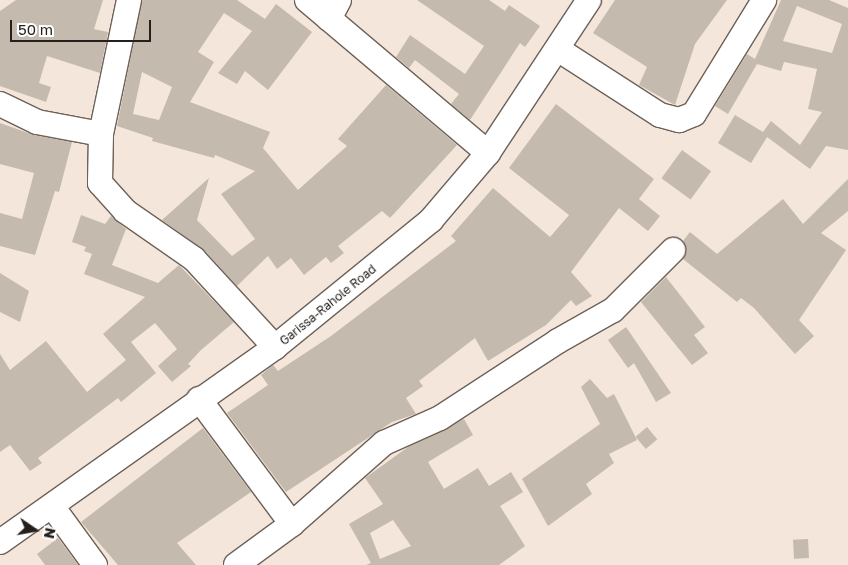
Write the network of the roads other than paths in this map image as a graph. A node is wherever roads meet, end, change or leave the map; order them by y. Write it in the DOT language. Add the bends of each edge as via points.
graph roads {
  1 [pos="129,0"];
  2 [pos="307,0"];
  3 [pos="589,0"];
  4 [pos="764,0"];
  5 [pos="334,9"];
  6 [pos="558,50"];
  7 [pos="0,104"];
  8 [pos="102,134"];
  9 [pos="488,153"];
  10 [pos="673,250"];
  11 [pos="275,348"];
  12 [pos="199,399"];
  13 [pos="52,506"];
  14 [pos="292,524"];
  15 [pos="0,542"];
  16 [pos="95,565"];
  17 [pos="236,565"];
  1 -- 8 [label="street"];
  2 -- 5 [label="street"];
  3 -- 6 [label="street, Garissa-Rahole Road"];
  4 -- 6 [label="street" via="694,114 679,120 660,115"];
  5 -- 9 [label="street"];
  6 -- 9 [label="street, Garissa-Rahole Road"];
  7 -- 8 [label="street" via="37,122"];
  8 -- 11 [label="street" via="100,183 125,211 194,259"];
  9 -- 11 [label="street, Garissa-Rahole Road" via="431,220"];
  10 -- 14 [label="street" via="613,310 558,341 440,418 384,444"];
  11 -- 12 [label="street, Garissa-Rahole Road"];
  12 -- 13 [label="street, Garissa-Rahole Road"];
  12 -- 14 [label="street"];
  13 -- 15 [label="street, Garissa-Rahole Road"];
  13 -- 16 [label="street"];
  14 -- 17 [label="street"];
}
